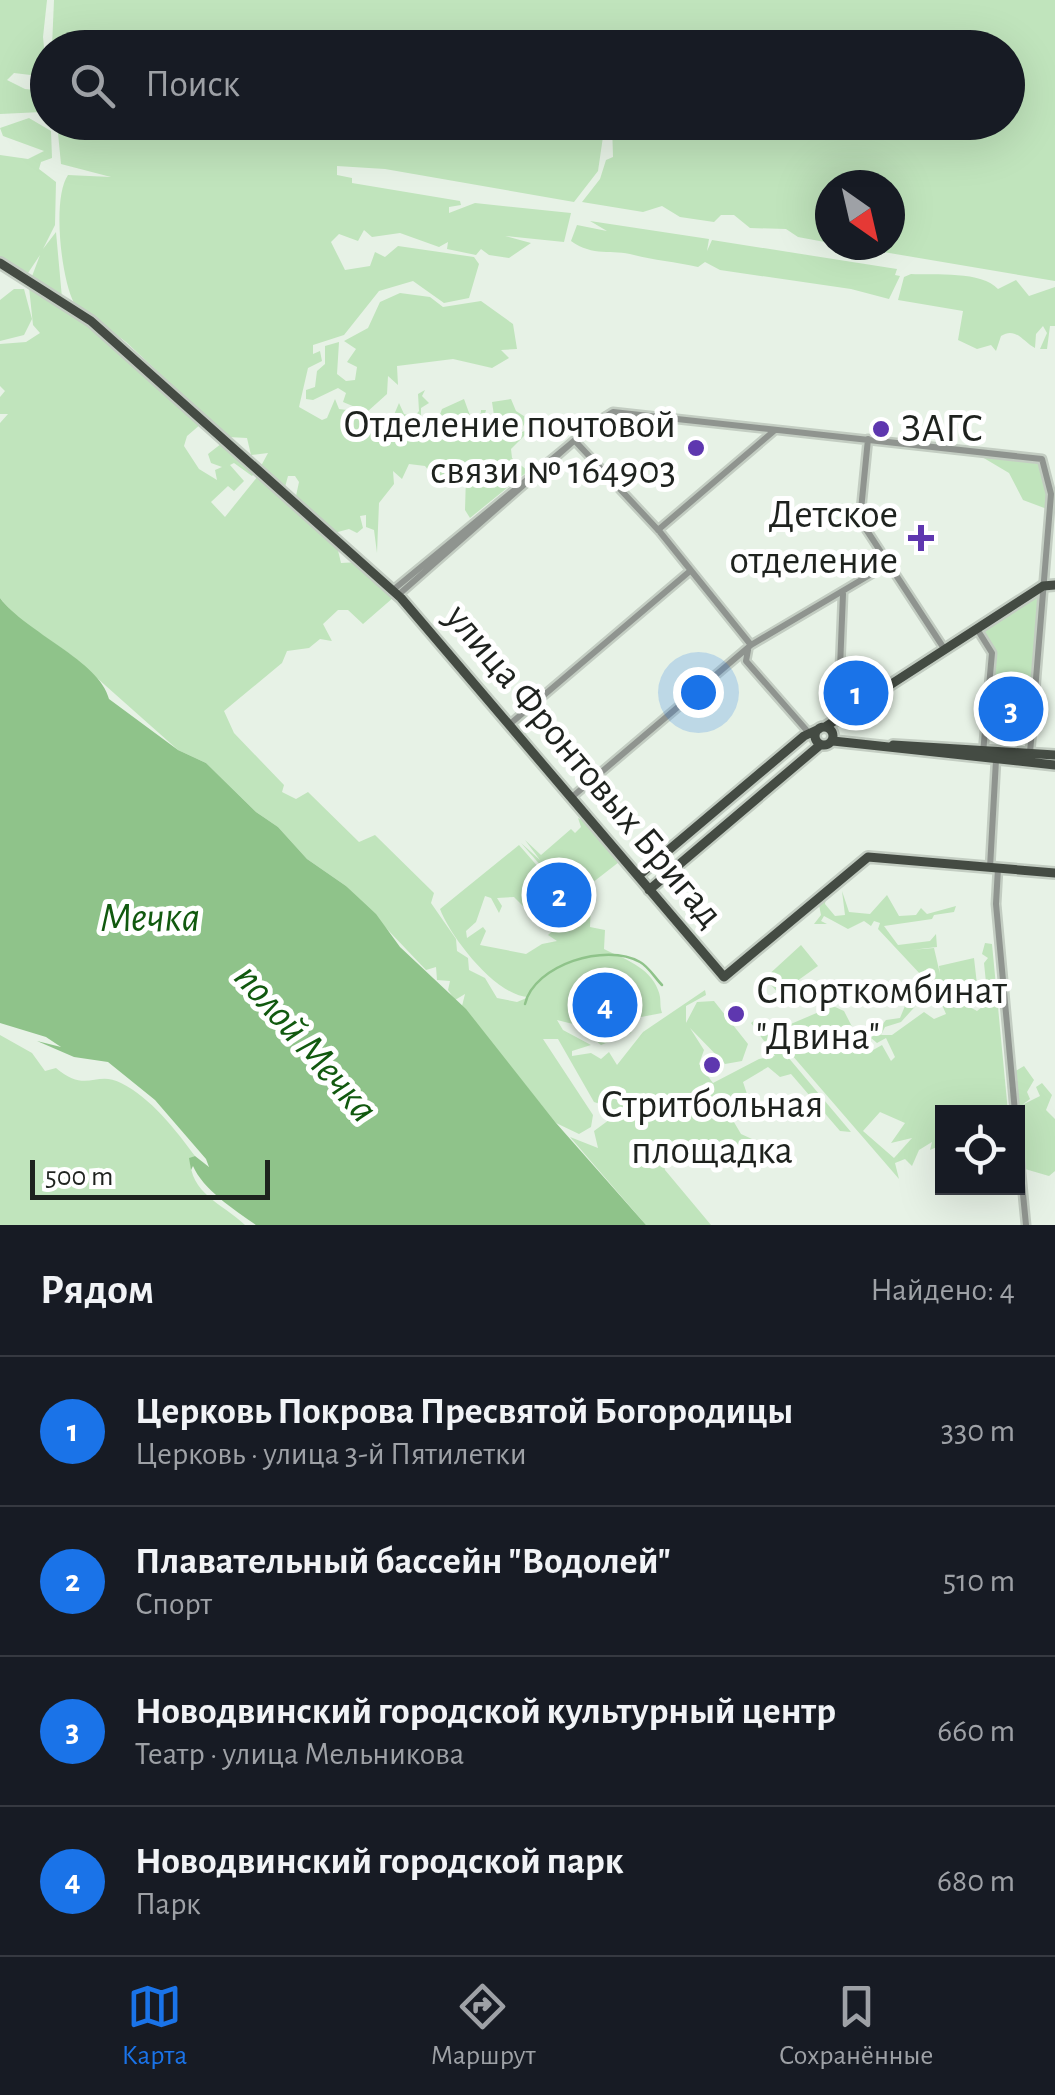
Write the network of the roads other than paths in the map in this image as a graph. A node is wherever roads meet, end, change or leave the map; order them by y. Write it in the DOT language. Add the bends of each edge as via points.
graph roads {
  1 [pos="0,264"];
  2 [pos="770,432"];
  3 [pos="578,438"];
  4 [pos="868,439"];
  5 [pos="658,530"];
  6 [pos="890,563"];
  7 [pos="690,571"];
  8 [pos="1055,585"];
  9 [pos="1043,586"];
  10 [pos="394,594"];
  11 [pos="843,594"];
  12 [pos="978,629"];
  13 [pos="752,644"];
  14 [pos="945,650"];
  15 [pos="742,658"];
  16 [pos="838,717"];
  17 [pos="510,724"];
  18 [pos="824,736"];
  19 [pos="888,746"];
  20 [pos="1030,753"];
  21 [pos="983,754"];
  22 [pos="1055,755"];
  23 [pos="996,760"];
  24 [pos="1055,764"];
  25 [pos="572,797"];
  26 [pos="994,868"];
  27 [pos="1055,872"];
  28 [pos="638,876"];
  29 [pos="649,890"];
  30 [pos="1014,1105"];
  31 [pos="1023,1195"];
  32 [pos="1026,1225"];
  1 -- 10 [label="main road, улица Фронтовых Бригад" via="62,300 129,353"];
  2 -- 3 [label="street" via="624,410 604,416"];
  2 -- 4 [label="street"];
  2 -- 5 [label="street"];
  3 -- 5 [label="street"];
  3 -- 10 [label="street"];
  4 -- 6 [label="street" via="858,516"];
  4 -- 9 [label="street" via="1042,459 1051,494"];
  5 -- 7 [label="street"];
  6 -- 11 [label="street"];
  6 -- 14 [label="street"];
  7 -- 13 [label="street"];
  7 -- 17 [label="street"];
  8 -- 9 [label="main road"];
  9 -- 12 [label="main road"];
  9 -- 20 [label="street"];
  10 -- 17 [label="main road, улица Фронтовых Бригад"];
  11 -- 13 [label="street"];
  11 -- 16 [label="street"];
  12 -- 14 [label="main road"];
  12 -- 21 [label="street" via="992,653"];
  13 -- 15 [label="street"];
  14 -- 16 [label="main road"];
  15 -- 18 [label="street"];
  15 -- 25 [label="street"];
  16 -- 18 [label="main road"];
  17 -- 25 [label="main road, улица Фронтовых Бригад"];
  18 -- 19 [label="main road"];
  18 -- 28 [label="main road"];
  18 -- 29 [label="main road"];
  19 -- 21 [label="main road"];
  19 -- 21 [label="main road"];
  20 -- 21 [label="main road"];
  20 -- 22 [label="main road"];
  21 -- 23 [label="main road"];
  23 -- 24 [label="main road"];
  23 -- 26 [label="street"];
  25 -- 28 [label="main road, улица Фронтовых Бригад"];
  26 -- 27 [label="main road"];
  26 -- 29 [label="main road, улица Фронтовых Бригад" via="861,859 724,977"];
  26 -- 30 [label="street"];
  28 -- 29 [label="main road, улица Фронтовых Бригад"];
  31 -- 32 [label="street"];
}
